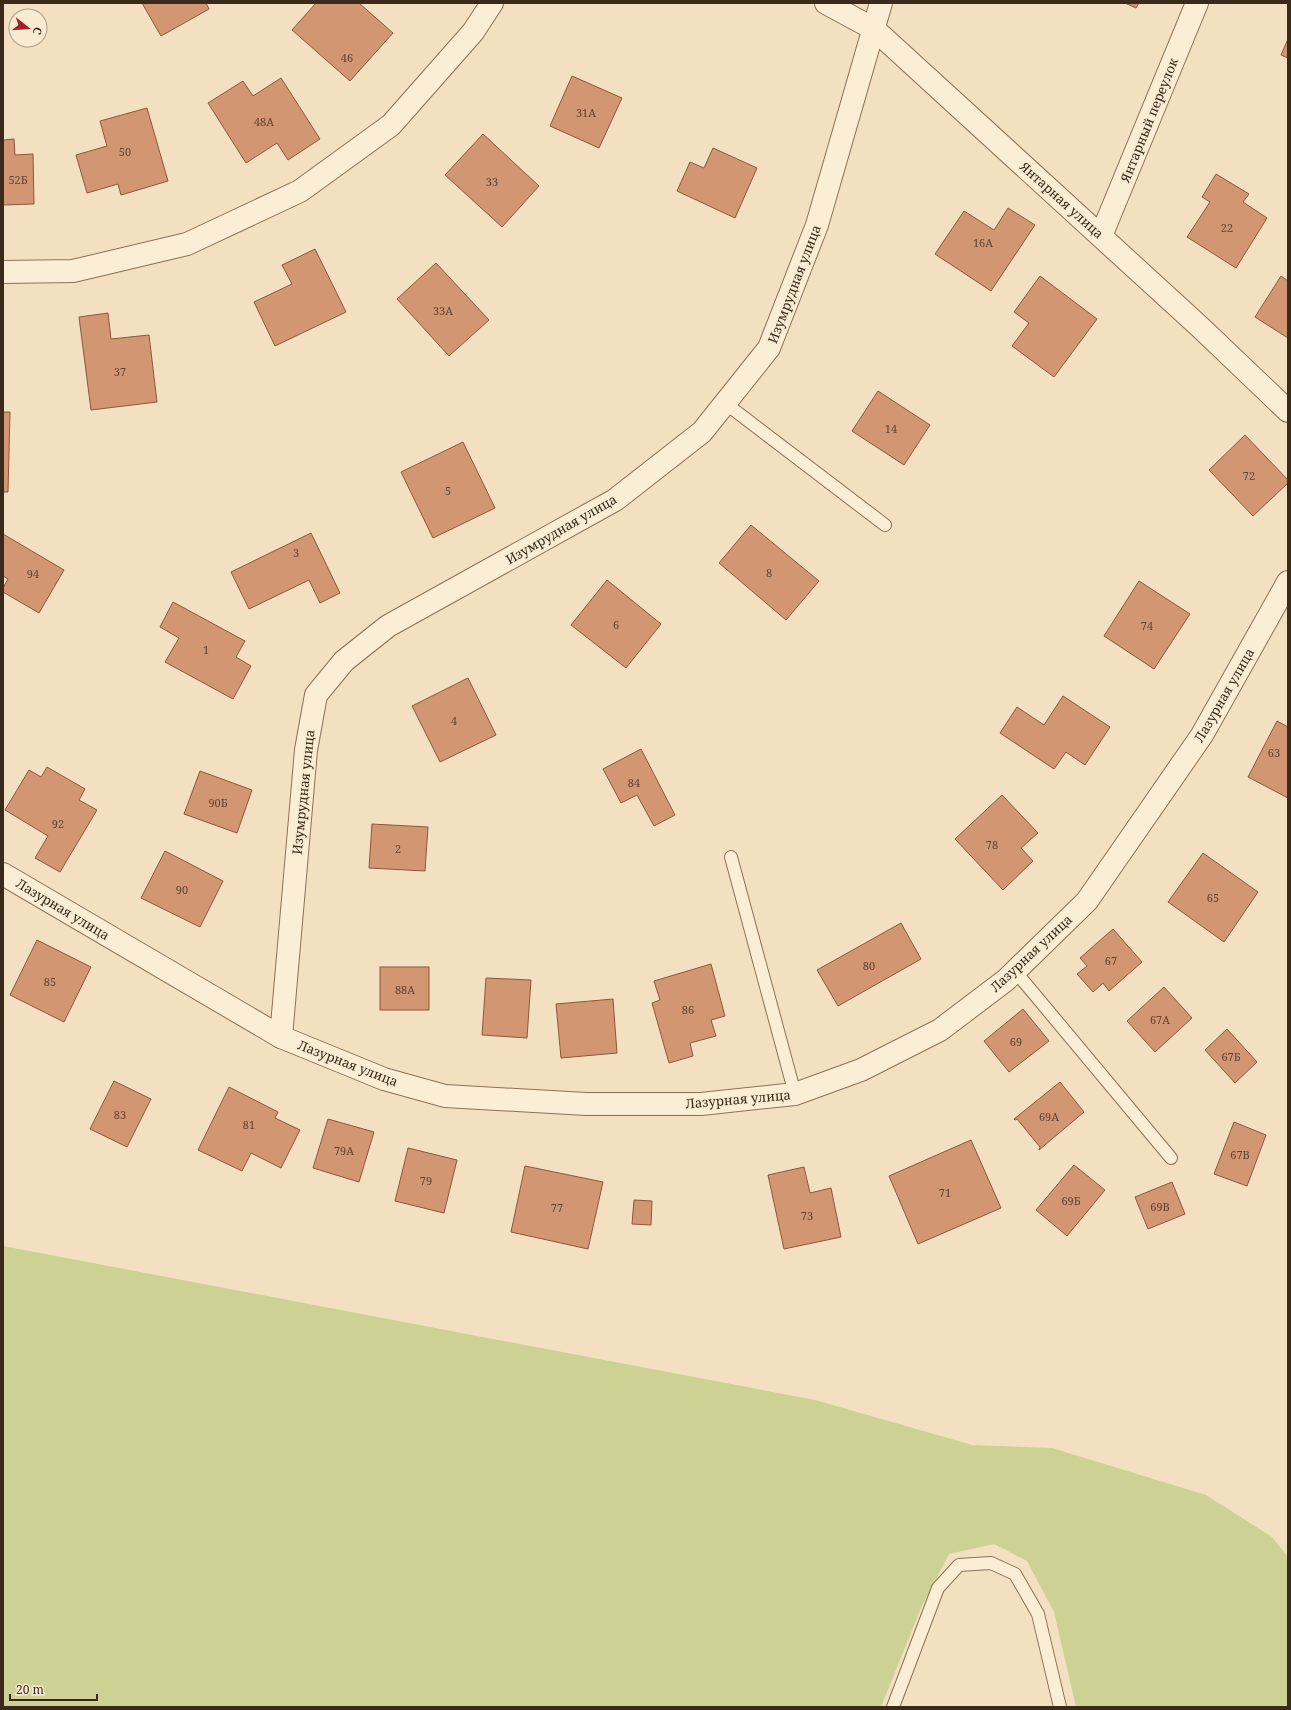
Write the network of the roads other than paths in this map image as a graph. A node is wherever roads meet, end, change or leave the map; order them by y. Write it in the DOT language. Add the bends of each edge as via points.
graph roads {
  1 [pos="492,3"];
  2 [pos="826,3"];
  3 [pos="881,3"];
  4 [pos="1197,3"];
  5 [pos="874,29"];
  6 [pos="1101,236"];
  7 [pos="3,272"];
  8 [pos="725,403"];
  9 [pos="1288,411"];
  10 [pos="885,525"];
  11 [pos="1288,582"];
  12 [pos="731,857"];
  13 [pos="3,874"];
  14 [pos="1015,971"];
  15 [pos="280,1037"];
  16 [pos="795,1094"];
  17 [pos="1171,1158"];
  18 [pos="894,1707"];
  19 [pos="1060,1707"];
  1 -- 7 [label="street" via="473,32 391,125 300,191 187,244 72,271"];
  2 -- 5 [label="street, Янтарная улица"];
  3 -- 5 [label="street, Изумрудная улица"];
  4 -- 6 [label="street, Янтарный переулок"];
  5 -- 6 [label="street, Янтарная улица"];
  5 -- 8 [label="street, Изумрудная улица" via="817,225 769,348"];
  6 -- 9 [label="street, Янтарная улица"];
  8 -- 10 [label="lane"];
  8 -- 15 [label="street, Изумрудная улица" via="702,432 616,500 388,626 344,661 316,695 306,750"];
  11 -- 14 [label="street, Лазурная улица" via="1202,735 1087,902"];
  12 -- 16 [label="lane"];
  13 -- 15 [label="street, Лазурная улица"];
  14 -- 16 [label="street, Лазурная улица" via="940,1030 860,1070"];
  14 -- 17 [label="lane"];
  15 -- 16 [label="street, Лазурная улица" via="384,1079 445,1096 586,1104 701,1104"];
  18 -- 19 [label="lane" via="938,1588 959,1565 990,1563 1015,1574 1038,1614"];
}
